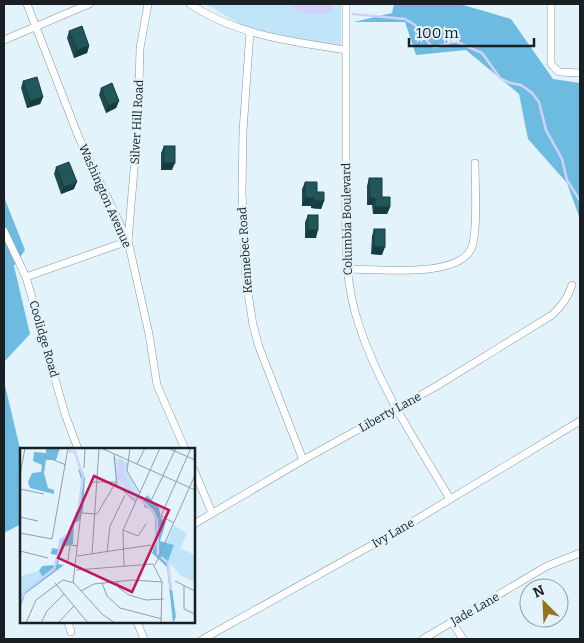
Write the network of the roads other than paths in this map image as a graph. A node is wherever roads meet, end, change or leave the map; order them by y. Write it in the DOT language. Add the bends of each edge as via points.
graph roads {
  1 [pos="26,4"];
  2 [pos="89,4"];
  3 [pos="148,4"];
  4 [pos="190,4"];
  5 [pos="346,4"];
  6 [pos="551,4"];
  7 [pos="35,27"];
  8 [pos="250,31"];
  9 [pos="4,40"];
  10 [pos="346,50"];
  11 [pos="580,72"];
  12 [pos="475,163"];
  13 [pos="4,231"];
  14 [pos="128,241"];
  15 [pos="347,269"];
  16 [pos="26,277"];
  17 [pos="572,285"];
  18 [pos="397,408"];
  19 [pos="580,421"];
  20 [pos="78,448"];
  21 [pos="185,448"];
  22 [pos="303,460"];
  23 [pos="195,472"];
  24 [pos="450,499"];
  25 [pos="212,513"];
  26 [pos="195,523"];
  27 [pos="580,553"];
  28 [pos="452,622"];
  29 [pos="68,623"];
  30 [pos="138,623"];
  31 [pos="71,632"];
  32 [pos="144,639"];
  33 [pos="204,639"];
  34 [pos="423,639"];
  35 [pos="463,639"];
  1 -- 7 [label="street, Washington Avenue"];
  2 -- 7 [label="street"];
  3 -- 14 [label="street, Silver Hill Road" via="140,48 138,122"];
  4 -- 8 [label="street" via="215,18"];
  5 -- 10 [label="street, Columbia Boulevard"];
  6 -- 11 [label="street" via="551,64 559,72"];
  7 -- 9 [label="street"];
  7 -- 14 [label="street, Washington Avenue" via="79,138"];
  8 -- 10 [label="street" via="286,41"];
  8 -- 22 [label="street, Kennebec Road" via="242,158 246,280 259,348"];
  10 -- 15 [label="street, Columbia Boulevard"];
  12 -- 15 [label="street" via="474,236 468,254 448,266 431,270"];
  13 -- 16 [label="street, Coolidge Road"];
  14 -- 16 [label="street"];
  14 -- 21 [label="street, Washington Avenue" via="157,385"];
  15 -- 18 [label="street, Columbia Boulevard" via="358,324"];
  16 -- 20 [label="street, Coolidge Road"];
  17 -- 18 [label="street, Liberty Lane" via="563,305 552,315"];
  18 -- 22 [label="street, Liberty Lane"];
  18 -- 24 [label="street, Columbia Boulevard"];
  19 -- 24 [label="street, Ivy Lane"];
  22 -- 25 [label="street, Liberty Lane"];
  23 -- 25 [label="street"];
  24 -- 33 [label="street, Ivy Lane"];
  25 -- 26 [label="street, Liberty Lane"];
  27 -- 28 [label="street, Jade Lane" via="547,566"];
  28 -- 34 [label="street, Jade Lane"];
  28 -- 35 [label="street"];
  29 -- 31 [label="street"];
  30 -- 32 [label="street"];
}
